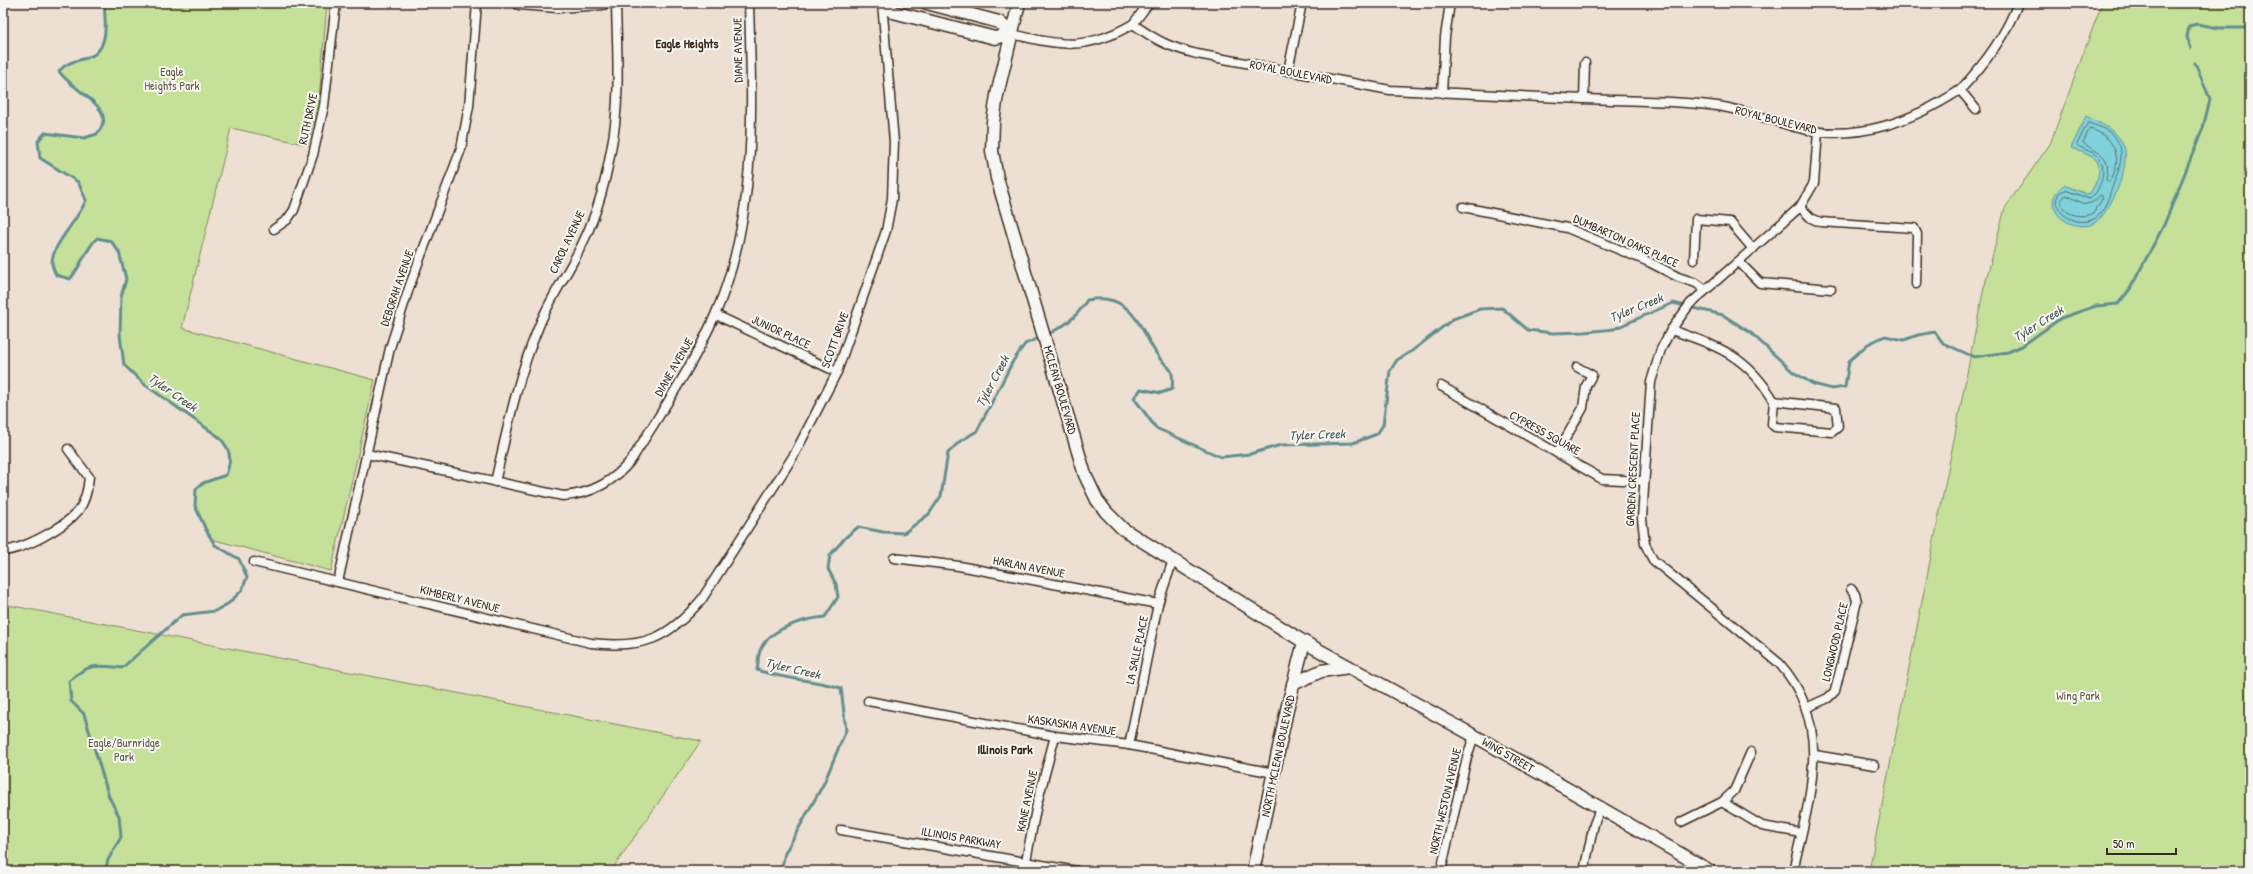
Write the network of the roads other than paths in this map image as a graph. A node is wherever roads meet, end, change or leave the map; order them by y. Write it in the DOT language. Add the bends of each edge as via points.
graph roads {
  1 [pos="336,3"];
  2 [pos="477,3"];
  3 [pos="519,3"];
  4 [pos="603,3"];
  5 [pos="616,3"];
  6 [pos="749,3"];
  7 [pos="883,3"];
  8 [pos="927,3"];
  9 [pos="1019,3"];
  10 [pos="1149,3"];
  11 [pos="1302,3"];
  12 [pos="1450,3"];
  13 [pos="2018,3"];
  14 [pos="1133,24"];
  15 [pos="1012,34"];
  16 [pos="1585,63"];
  17 [pos="1288,71"];
  18 [pos="1960,90"];
  19 [pos="1442,93"];
  20 [pos="1584,98"];
  21 [pos="1976,109"];
  22 [pos="1818,132"];
  23 [pos="1463,207"];
  24 [pos="1800,207"];
  25 [pos="274,229"];
  26 [pos="1753,249"];
  27 [pos="1694,260"];
  28 [pos="1739,262"];
  29 [pos="1916,284"];
  30 [pos="1831,289"];
  31 [pos="1703,293"];
  32 [pos="716,315"];
  33 [pos="1671,330"];
  34 [pos="1577,367"];
  35 [pos="837,372"];
  36 [pos="1441,386"];
  37 [pos="1774,401"];
  38 [pos="68,449"];
  39 [pos="1557,453"];
  40 [pos="367,454"];
  41 [pos="1643,481"];
  42 [pos="495,482"];
  43 [pos="3,551"];
  44 [pos="894,558"];
  45 [pos="1173,560"];
  46 [pos="254,562"];
  47 [pos="338,582"];
  48 [pos="1851,589"];
  49 [pos="1158,604"];
  50 [pos="661,635"];
  51 [pos="1304,642"];
  52 [pos="1349,666"];
  53 [pos="1293,684"];
  54 [pos="868,701"];
  55 [pos="1806,708"];
  56 [pos="1055,736"];
  57 [pos="1474,736"];
  58 [pos="1129,745"];
  59 [pos="1751,752"];
  60 [pos="1814,755"];
  61 [pos="1874,765"];
  62 [pos="1274,773"];
  63 [pos="1722,802"];
  64 [pos="1600,809"];
  65 [pos="1681,822"];
  66 [pos="841,830"];
  67 [pos="1801,833"];
  68 [pos="1026,862"];
  69 [pos="1024,871"];
  70 [pos="1076,871"];
  71 [pos="1253,871"];
  72 [pos="1441,871"];
  73 [pos="1584,871"];
  74 [pos="1710,871"];
  75 [pos="1793,871"];
  1 -- 25 [label="street, RUTH DRIVE" via="325,100 313,155 294,210 287,220"];
  2 -- 40 [label="street, DEBORAH AVENUE" via="469,106 461,149 399,316"];
  3 -- 4 [label="main road" via="558,6"];
  5 -- 42 [label="street, CAROL AVENUE" via="619,70 617,111 600,196 577,255 546,310 526,356"];
  6 -- 32 [label="street, DIANE AVENUE" via="752,124 750,167 740,235"];
  7 -- 15 [label="main road" via="893,12 995,38"];
  7 -- 35 [label="street, SCOTT DRIVE" via="894,142 891,204 882,244"];
  8 -- 15 [label="main road" via="999,22"];
  9 -- 15 [label="main road"];
  10 -- 14 [label="street"];
  11 -- 17 [label="street"];
  12 -- 19 [label="street" via="1446,21"];
  13 -- 18 [label="street, ROYAL BOULEVARD" via="1998,44"];
  14 -- 15 [label="street" via="1115,34 1083,44 1066,45"];
  14 -- 17 [label="street, ROYAL BOULEVARD" via="1157,41 1173,48"];
  15 -- 45 [label="main road, MCLEAN BOULEVARD" via="997,95 992,151 1004,201 1085,475 1097,500 1123,529"];
  16 -- 20 [label="street"];
  17 -- 19 [label="street, ROYAL BOULEVARD" via="1390,90"];
  18 -- 21 [label="street"];
  18 -- 22 [label="street, ROYAL BOULEVARD" via="1899,122 1856,131"];
  19 -- 20 [label="street, ROYAL BOULEVARD"];
  20 -- 22 [label="street, ROYAL BOULEVARD" via="1718,106"];
  22 -- 24 [label="street, GARDEN CRESCENT PLACE" via="1814,183"];
  23 -- 31 [label="street, DUMBARTON OAKS PLACE" via="1567,228 1696,283"];
  24 -- 26 [label="street, GARDEN CRESCENT PLACE"];
  24 -- 29 [label="street" via="1811,218 1820,222 1914,228 1917,234"];
  26 -- 27 [label="street" via="1730,222 1696,219"];
  26 -- 28 [label="street, GARDEN CRESCENT PLACE"];
  28 -- 30 [label="street" via="1760,283"];
  28 -- 31 [label="street, GARDEN CRESCENT PLACE"];
  31 -- 33 [label="street, GARDEN CRESCENT PLACE" via="1680,316"];
  32 -- 35 [label="street, JUNIOR PLACE"];
  32 -- 42 [label="street, DIANE AVENUE" via="682,379 632,459 611,481 585,493 563,496"];
  33 -- 37 [label="street" via="1718,347 1733,356 1757,375"];
  33 -- 41 [label="street, GARDEN CRESCENT PLACE" via="1661,349 1651,382"];
  34 -- 39 [label="street" via="1592,375 1586,386 1583,408"];
  35 -- 50 [label="street, SCOTT DRIVE" via="794,455 702,599 685,619"];
  36 -- 39 [label="street, CYPRESS SQUARE"];
  37 -- 37 [label="street" via="1772,424 1775,427 1832,432 1838,427 1836,408"];
  38 -- 43 [label="street" via="89,477 86,495 78,511 69,520 26,545"];
  39 -- 41 [label="street, CYPRESS SQUARE" via="1602,479"];
  40 -- 42 [label="street, DIANE AVENUE"];
  40 -- 47 [label="street, DEBORAH AVENUE"];
  41 -- 55 [label="street, GARDEN CRESCENT PLACE" via="1642,535 1653,560 1779,663 1792,680"];
  44 -- 49 [label="street, HARLAN AVENUE" via="959,566"];
  45 -- 49 [label="street, LA SALLE PLACE"];
  45 -- 51 [label="main road, MCLEAN BOULEVARD"];
  46 -- 47 [label="street, KIMBERLY AVENUE"];
  47 -- 50 [label="street, KIMBERLY AVENUE" via="591,643 630,645"];
  48 -- 55 [label="street, LONGWOOD PLACE" via="1857,601 1838,685 1828,698"];
  49 -- 58 [label="street, LA SALLE PLACE"];
  51 -- 52 [label="main road, WING STREET"];
  51 -- 53 [label="main road, NORTH MCLEAN BOULEVARD"];
  52 -- 53 [label="main road" via="1321,671"];
  52 -- 57 [label="main road, WING STREET"];
  53 -- 62 [label="main road, NORTH MCLEAN BOULEVARD"];
  54 -- 56 [label="street, KASKASKIA AVENUE"];
  55 -- 60 [label="street, GARDEN CRESCENT PLACE" via="1811,725"];
  56 -- 58 [label="street, KASKASKIA AVENUE"];
  56 -- 68 [label="street, KANE AVENUE" via="1037,804"];
  57 -- 64 [label="main road, WING STREET"];
  57 -- 72 [label="street, NORTH WESTON AVENUE"];
  58 -- 62 [label="street, KASKASKIA AVENUE"];
  59 -- 63 [label="street" via="1734,791"];
  60 -- 61 [label="street"];
  60 -- 67 [label="street, GARDEN CRESCENT PLACE" via="1812,783"];
  62 -- 71 [label="main road, NORTH MCLEAN BOULEVARD"];
  63 -- 65 [label="street"];
  63 -- 67 [label="street" via="1762,826"];
  64 -- 73 [label="street" via="1594,824"];
  64 -- 74 [label="main road, WING STREET"];
  66 -- 68 [label="street, ILLINOIS PARKWAY"];
  67 -- 75 [label="street, GARDEN CRESCENT PLACE"];
  68 -- 69 [label="street, KANE AVENUE"];
  68 -- 70 [label="street, ILLINOIS PARKWAY"];
}
